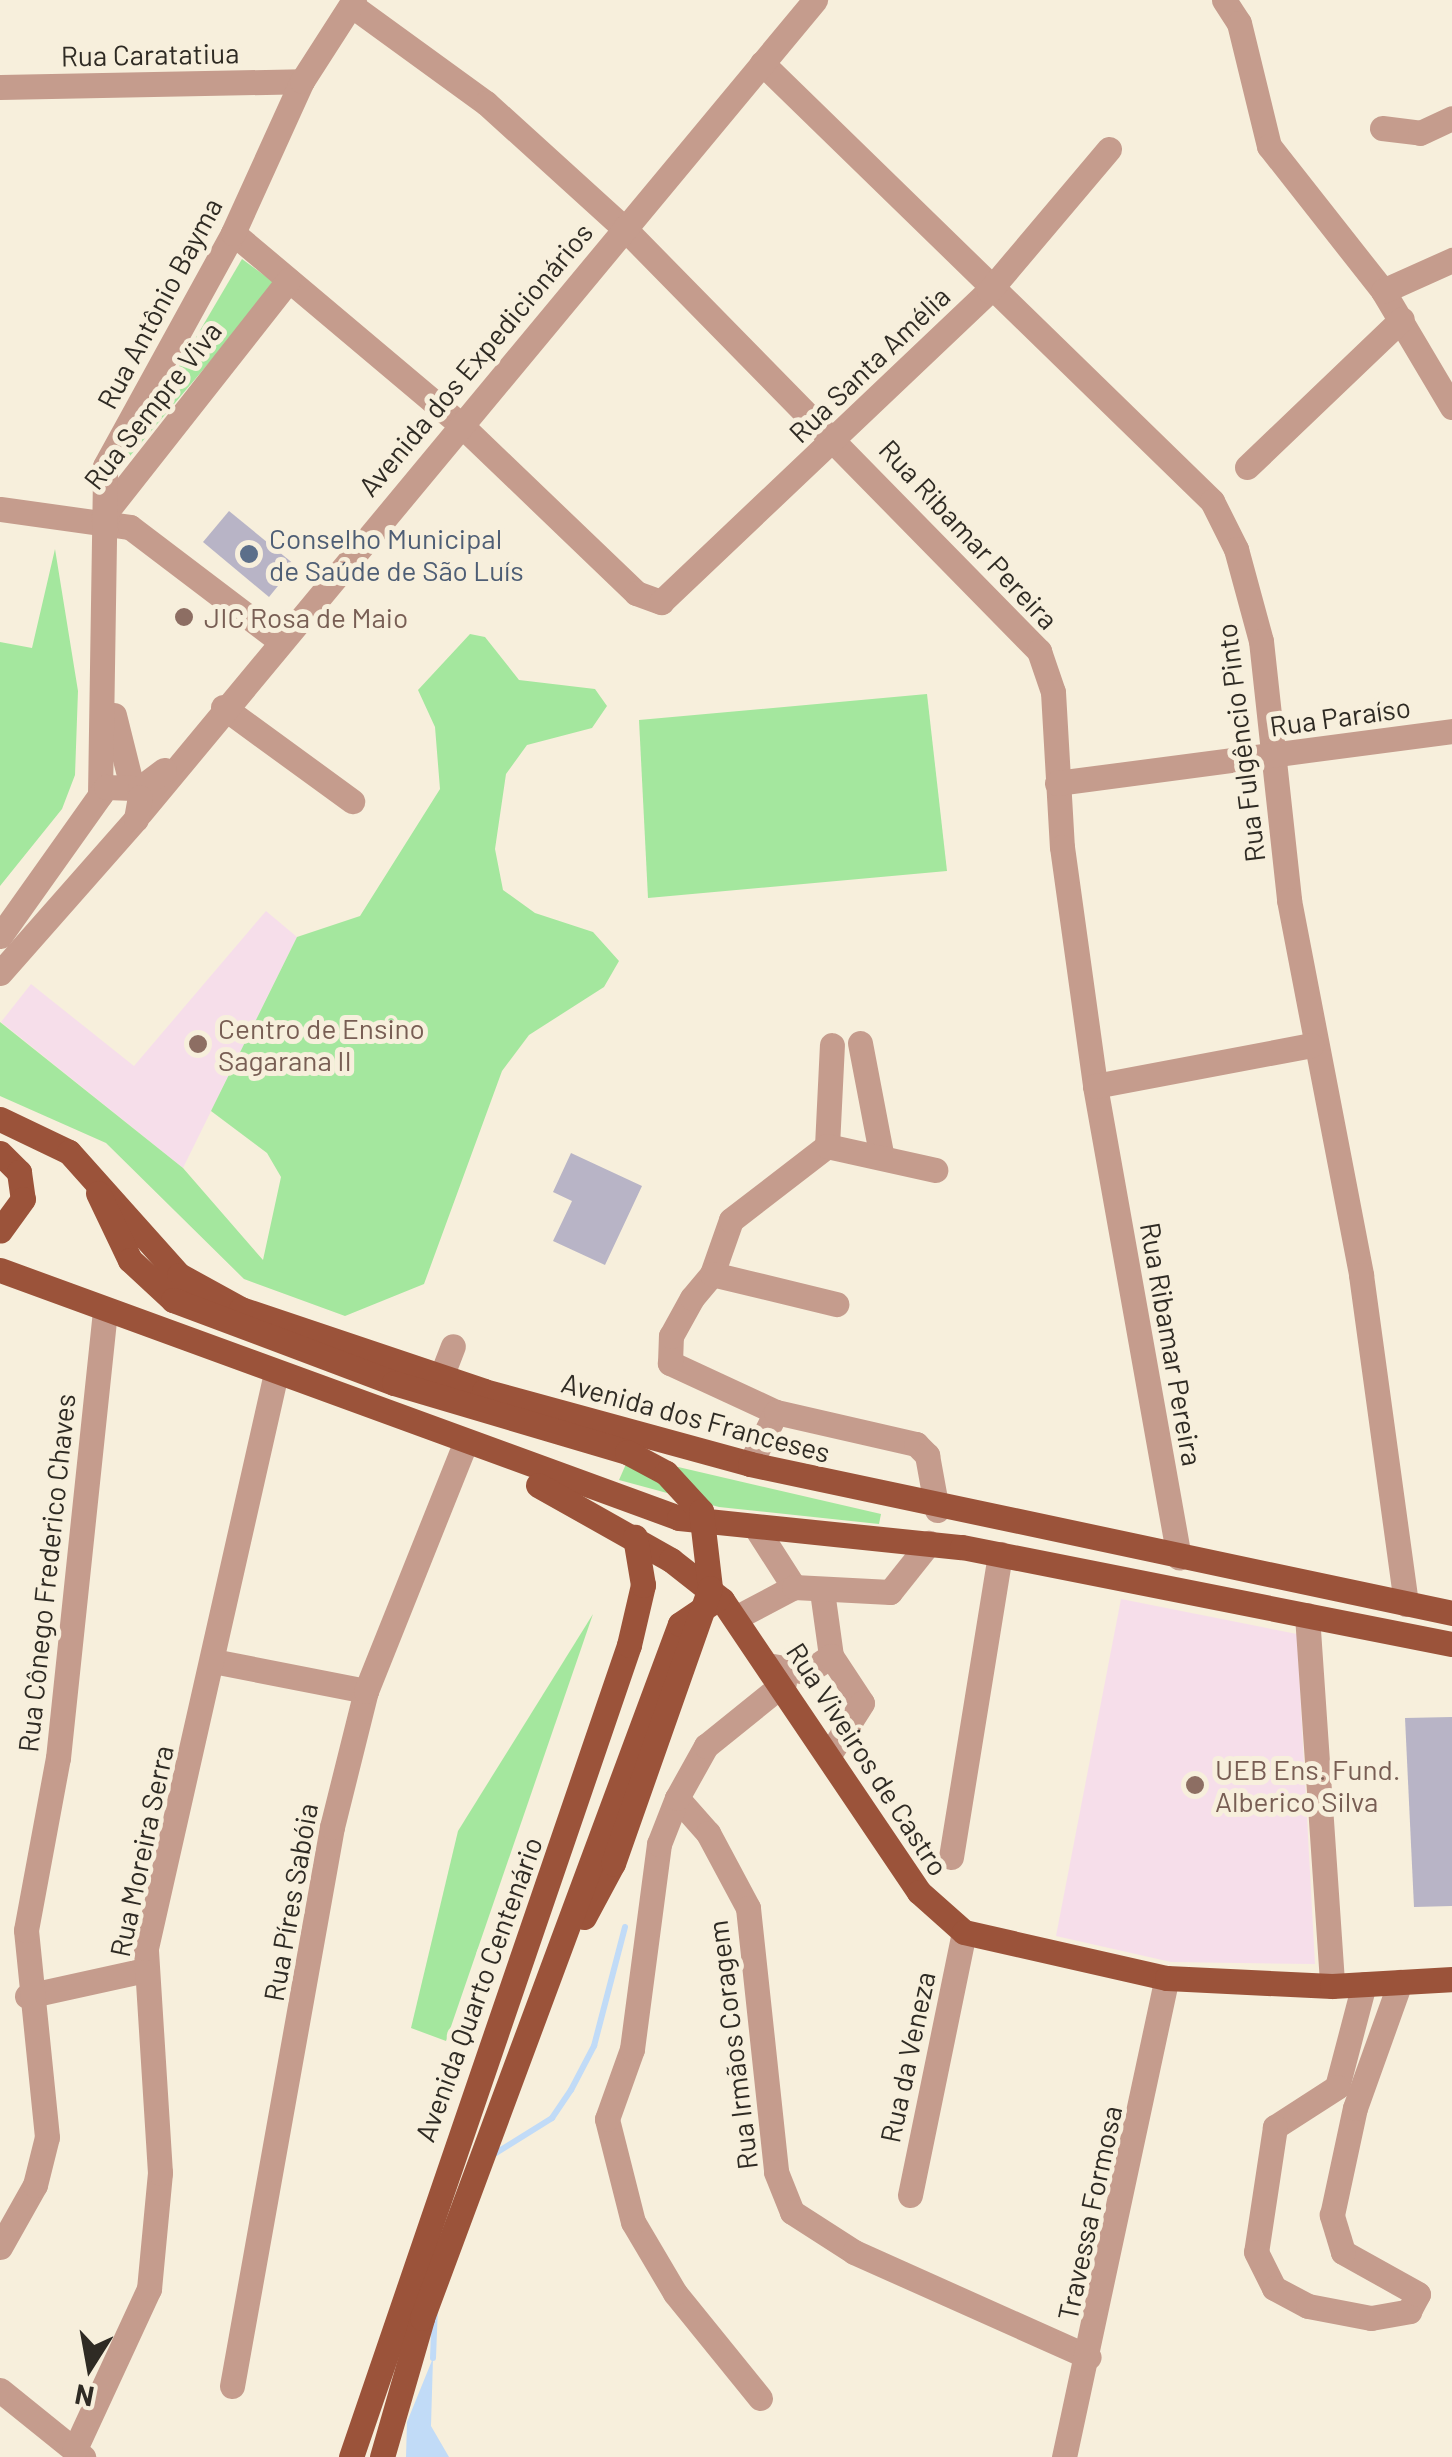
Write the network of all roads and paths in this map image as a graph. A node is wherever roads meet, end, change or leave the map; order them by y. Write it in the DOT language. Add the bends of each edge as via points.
graph roads {
  1 [pos="815,0"];
  2 [pos="1224,0"];
  3 [pos="352,2"];
  4 [pos="762,64"];
  5 [pos="302,82"];
  6 [pos="0,87"];
  7 [pos="1452,118"];
  8 [pos="1382,128"];
  9 [pos="1109,149"];
  10 [pos="624,228"];
  11 [pos="233,233"];
  12 [pos="1452,260"];
  13 [pos="289,280"];
  14 [pos="989,291"];
  15 [pos="1383,291"];
  16 [pos="1402,319"];
  17 [pos="1452,407"];
  18 [pos="460,424"];
  19 [pos="835,436"];
  20 [pos="1247,467"];
  21 [pos="0,509"];
  22 [pos="100,520"];
  23 [pos="279,640"];
  24 [pos="100,657"];
  25 [pos="222,706"];
  26 [pos="1452,730"];
  27 [pos="181,756"];
  28 [pos="1272,756"];
  29 [pos="1057,783"];
  30 [pos="133,787"];
  31 [pos="99,801"];
  32 [pos="352,801"];
  33 [pos="132,820"];
  34 [pos="0,936"];
  35 [pos="0,973"];
  36 [pos="860,1043"];
  37 [pos="1311,1044"];
  38 [pos="832,1045"];
  39 [pos="1095,1086"];
  40 [pos="0,1119"];
  41 [pos="827,1146"];
  42 [pos="0,1152"];
  43 [pos="70,1152"];
  44 [pos="881,1153"];
  45 [pos="935,1170"];
  46 [pos="0,1231"];
  47 [pos="0,1270"];
  48 [pos="712,1274"];
  49 [pos="836,1304"];
  50 [pos="105,1309"];
  51 [pos="453,1346"];
  52 [pos="276,1373"];
  53 [pos="441,1377"];
  54 [pos="776,1412"];
  55 [pos="465,1444"];
  56 [pos="750,1464"];
  57 [pos="937,1510"];
  58 [pos="758,1531"];
  59 [pos="635,1538"];
  60 [pos="929,1544"];
  61 [pos="1000,1554"];
  62 [pos="1178,1558"];
  63 [pos="794,1587"];
  64 [pos="822,1591"];
  65 [pos="1406,1604"];
  66 [pos="730,1608"];
  67 [pos="1452,1613"];
  68 [pos="1308,1615"];
  69 [pos="1452,1644"];
  70 [pos="831,1656"];
  71 [pos="213,1661"];
  72 [pos="778,1675"];
  73 [pos="366,1691"];
  74 [pos="829,1755"];
  75 [pos="677,1798"];
  76 [pos="952,1857"];
  77 [pos="964,1932"];
  78 [pos="146,1970"];
  79 [pos="1167,1978"];
  80 [pos="1452,1979"];
  81 [pos="1400,1982"];
  82 [pos="1364,1984"];
  83 [pos="1332,1986"];
  84 [pos="27,1996"];
  85 [pos="537,2005"];
  86 [pos="1337,2087"];
  87 [pos="1354,2108"];
  88 [pos="910,2195"];
  89 [pos="0,2247"];
  90 [pos="1089,2357"];
  91 [pos="232,2386"];
  92 [pos="0,2390"];
  93 [pos="760,2398"];
  94 [pos="79,2454"];
  95 [pos="351,2457"];
  96 [pos="382,2457"];
  97 [pos="1064,2457"];
  1 -- 4 [label="street, Avenida dos Expedicionários"];
  2 -- 15 [label="street" via="1240,23 1269,146"];
  3 -- 5 [label="street, Rua Antônio Bayma"];
  3 -- 10 [label="street, Rua Ribamar Pereira" via="486,102"];
  4 -- 10 [label="street, Avenida dos Expedicionários"];
  4 -- 14 [label="street, Rua Fulgêncio Pinto"];
  5 -- 6 [label="street, Rua Caratatiua"];
  5 -- 11 [label="street, Rua Antônio Bayma"];
  7 -- 8 [label="street" via="1420,133"];
  9 -- 14 [label="street, Rua Santa Amélia"];
  10 -- 18 [label="street, Avenida dos Expedicionários"];
  10 -- 19 [label="street, Rua Ribamar Pereira"];
  11 -- 13 [label="street"];
  11 -- 22 [label="street, Rua Antônio Bayma" via="105,466"];
  12 -- 15 [label="street"];
  13 -- 18 [label="street"];
  13 -- 22 [label="street, Rua Sempre Viva"];
  14 -- 19 [label="street, Rua Santa Amélia"];
  14 -- 28 [label="street, Rua Fulgêncio Pinto" via="1212,500 1250,595"];
  15 -- 16 [label="street"];
  16 -- 17 [label="street"];
  16 -- 20 [label="street"];
  18 -- 19 [label="street, Rua Santa Amélia" via="654,602 695,576"];
  18 -- 23 [label="street, Avenida dos Expedicionários"];
  19 -- 29 [label="street, Rua Ribamar Pereira" via="1039,651 1053,692"];
  21 -- 22 [label="street, Rua Sempre Viva"];
  22 -- 23 [label="street, Rua Sempre Viva" via="130,526"];
  22 -- 24 [label="street, Rua Antônio Bayma"];
  23 -- 25 [label="street, Avenida dos Expedicionários"];
  24 -- 30 [label="street, Rua Antônio Bayma"];
  24 -- 31 [label="street, Rua Antônio Bayma"];
  25 -- 27 [label="street, Avenida dos Expedicionários"];
  25 -- 32 [label="street"];
  26 -- 28 [label="street, Rua Paraíso"];
  27 -- 30 [label="street, Avenida dos Expedicionários"];
  27 -- 33 [label="street, Avenida dos Expedicionários"];
  28 -- 29 [label="street, Rua Paraíso"];
  28 -- 37 [label="street, Rua Fulgêncio Pinto"];
  29 -- 39 [label="street, Rua Ribamar Pereira"];
  30 -- 31 [label="street, Avenida dos Expedicionários" via="112,784"];
  30 -- 33 [label="street"];
  31 -- 33 [label="street" via="110,824"];
  31 -- 34 [label="street"];
  33 -- 35 [label="street, Avenida dos Expedicionários"];
  36 -- 44 [label="street"];
  37 -- 39 [label="street"];
  37 -- 65 [label="street, Rua Fulgêncio Pinto" via="1362,1275"];
  38 -- 41 [label="street"];
  39 -- 62 [label="street, Rua Ribamar Pereira"];
  40 -- 43 [label="main road, Avenida dos Franceses"];
  41 -- 44 [label="street"];
  41 -- 48 [label="street" via="732,1220"];
  42 -- 46 [label="main road" via="19,1172 23,1199"];
  43 -- 53 [label="main road, Avenida dos Franceses" via="199,1289"];
  43 -- 85 [label="main road, bridge" via="130,1260 162,1292 394,1383 627,1452 666,1473 701,1511 710,1588 613,1864"];
  44 -- 45 [label="street"];
  47 -- 50 [label="main road"];
  48 -- 49 [label="street"];
  48 -- 54 [label="street" via="672,1336 670,1363"];
  50 -- 52 [label="main road"];
  50 -- 84 [label="street, Rua Cônego Frederico Chaves" via="58,1758 26,1930"];
  51 -- 53 [label="street"];
  52 -- 55 [label="main road"];
  52 -- 71 [label="street, Rua Moreira Serra"];
  53 -- 56 [label="main road, Avenida dos Franceses"];
  54 -- 56 [label="street"];
  54 -- 57 [label="street" via="922,1446"];
  55 -- 58 [label="main road" via="650,1510"];
  55 -- 59 [label="main road, Rua Viveiros de Castro"];
  55 -- 73 [label="street, Rua Píres Sabóia"];
  56 -- 57 [label="main road, Avenida dos Franceses"];
  57 -- 62 [label="main road, Avenida dos Franceses"];
  58 -- 60 [label="main road"];
  58 -- 63 [label="street"];
  59 -- 66 [label="main road, Rua Viveiros de Castro"];
  59 -- 95 [label="main road, Avenida Quarto Centenário" via="639,1612"];
  60 -- 61 [label="main road"];
  60 -- 64 [label="street" via="890,1592"];
  61 -- 68 [label="main road"];
  61 -- 76 [label="street"];
  62 -- 65 [label="main road, Avenida dos Franceses"];
  63 -- 64 [label="street"];
  63 -- 66 [label="street"];
  64 -- 70 [label="street"];
  65 -- 67 [label="main road, Avenida dos Franceses"];
  66 -- 72 [label="main road, Rua Viveiros de Castro"];
  66 -- 85 [label="main road" via="698,1604 680,1624"];
  68 -- 69 [label="main road"];
  68 -- 83 [label="street"];
  70 -- 72 [label="street" via="806,1672"];
  70 -- 74 [label="street" via="862,1702"];
  71 -- 73 [label="street"];
  71 -- 78 [label="street, Rua Moreira Serra"];
  72 -- 74 [label="main road, Rua Viveiros de Castro"];
  72 -- 75 [label="street" via="706,1746"];
  73 -- 91 [label="street, Rua Píres Sabóia" via="332,1827"];
  74 -- 77 [label="main road, Rua Viveiros de Castro" via="919,1892"];
  75 -- 90 [label="street, Rua Irmãos Coragem" via="708,1833 748,1908 776,2172 792,2212 854,2252"];
  75 -- 93 [label="street" via="659,1844 632,2050 606,2119 634,2222 674,2292"];
  77 -- 79 [label="main road, Rua Viveiros de Castro"];
  77 -- 88 [label="street, Rua da Veneza"];
  78 -- 84 [label="street"];
  78 -- 94 [label="street, Rua Moreira Serra" via="160,2173 149,2288"];
  79 -- 83 [label="main road, Rua Viveiros de Castro"];
  79 -- 90 [label="street, Travessa Formosa"];
  80 -- 81 [label="main road, Rua Viveiros de Castro"];
  81 -- 82 [label="main road, Rua Viveiros de Castro"];
  81 -- 87 [label="street"];
  82 -- 83 [label="main road, Rua Viveiros de Castro"];
  82 -- 86 [label="street"];
  84 -- 89 [label="street, Rua Cônego Frederico Chaves" via="48,2137 36,2185"];
  85 -- 96 [label="main road"];
  86 -- 87 [label="street"];
  86 -- 87 [label="street" via="1275,2127 1262,2175 1260,2273 1333,2313 1409,2312 1418,2294 1411,2285 1342,2252 1336,2233"];
  90 -- 97 [label="street, Travessa Formosa" via="1066,2420"];
  92 -- 94 [label="street"];
}
